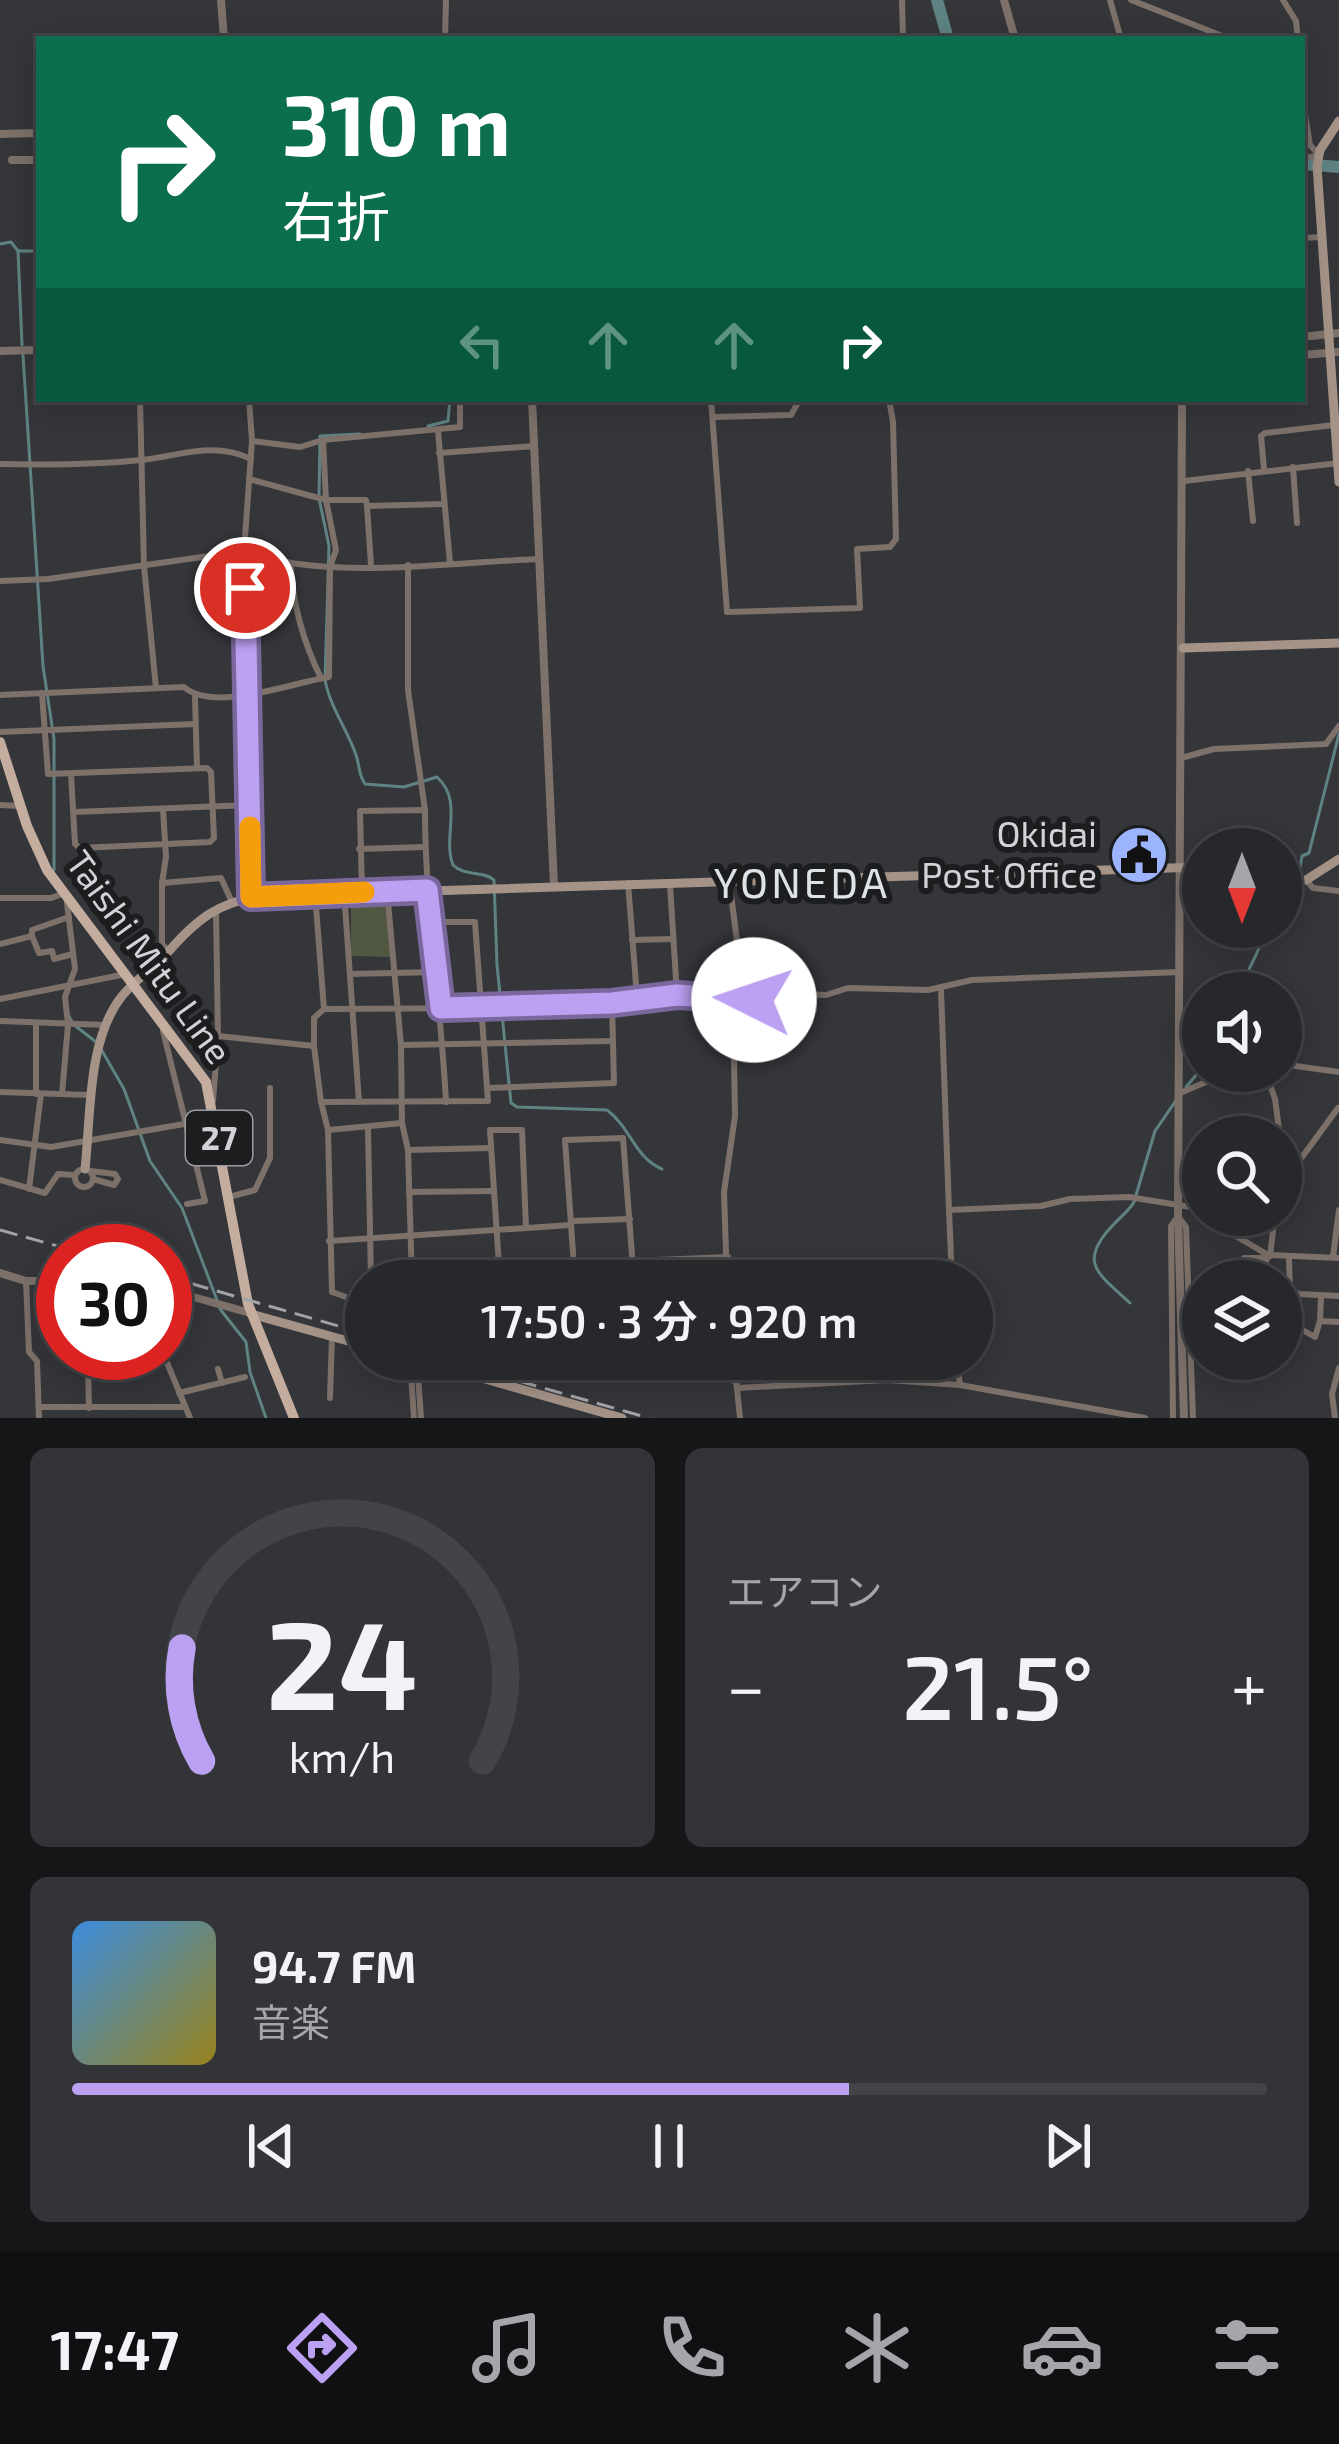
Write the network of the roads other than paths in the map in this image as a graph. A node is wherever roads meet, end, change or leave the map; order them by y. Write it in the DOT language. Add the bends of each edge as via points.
graph roads {
  1 [pos="220,0"];
  2 [pos="446,0"];
  3 [pos="902,0"];
  4 [pos="1004,0"];
  5 [pos="1109,0"];
  6 [pos="1131,0"];
  7 [pos="1283,0"];
  8 [pos="224,36"];
  9 [pos="446,36"];
  10 [pos="903,36"];
  11 [pos="1015,36"];
  12 [pos="1119,36"];
  13 [pos="1222,36"];
  14 [pos="1298,36"];
  15 [pos="1305,114"];
  16 [pos="1339,121"];
  17 [pos="36,133"];
  18 [pos="0,134"];
  19 [pos="1305,159"];
  20 [pos="0,160"];
  21 [pos="12,160"];
  22 [pos="36,160"];
  23 [pos="1318,160"];
  24 [pos="1322,237"];
  25 [pos="1305,238"];
  26 [pos="1334,334"];
  27 [pos="36,350"];
  28 [pos="0,351"];
  29 [pos="1335,352"];
  30 [pos="1305,355"];
  31 [pos="140,402"];
  32 [pos="249,402"];
  33 [pos="460,402"];
  34 [pos="532,402"];
  35 [pos="711,402"];
  36 [pos="798,402"];
  37 [pos="890,402"];
  38 [pos="1182,402"];
  39 [pos="713,417"];
  40 [pos="1334,425"];
  41 [pos="439,431"];
  42 [pos="323,440"];
  43 [pos="252,441"];
  44 [pos="535,446"];
  45 [pos="439,453"];
  46 [pos="250,459"];
  47 [pos="144,460"];
  48 [pos="1338,463"];
  49 [pos="0,464"];
  50 [pos="1293,467"];
  51 [pos="1264,469"];
  52 [pos="1248,471"];
  53 [pos="249,479"];
  54 [pos="1184,481"];
  55 [pos="1339,482"];
  56 [pos="321,499"];
  57 [pos="444,504"];
  58 [pos="367,506"];
  59 [pos="1253,521"];
  60 [pos="1297,523"];
  61 [pos="244,551"];
  62 [pos="540,559"];
  63 [pos="450,563"];
  64 [pos="291,564"];
  65 [pos="408,565"];
  66 [pos="144,566"];
  67 [pos="327,566"];
  68 [pos="371,566"];
  69 [pos="0,581"];
  70 [pos="1339,643"];
  71 [pos="1183,648"];
  72 [pos="324,678"];
  73 [pos="156,688"];
  74 [pos="43,693"];
  75 [pos="247,693"];
  76 [pos="0,695"];
  77 [pos="195,697"];
  78 [pos="196,724"];
  79 [pos="1339,726"];
  80 [pos="45,730"];
  81 [pos="0,732"];
  82 [pos="0,742"];
  83 [pos="1180,758"];
  84 [pos="196,768"];
  85 [pos="71,774"];
  86 [pos="0,805"];
  87 [pos="249,805"];
  88 [pos="20,806"];
  89 [pos="212,806"];
  90 [pos="163,808"];
  91 [pos="425,810"];
  92 [pos="74,812"];
  93 [pos="164,844"];
  94 [pos="425,848"];
  95 [pos="359,849"];
  96 [pos="1339,859"];
  97 [pos="1180,867"];
  98 [pos="729,879"];
  99 [pos="1302,880"];
  100 [pos="1306,880"];
  101 [pos="669,881"];
  102 [pos="162,883"];
  103 [pos="628,883"];
  104 [pos="554,886"];
  105 [pos="427,890"];
  106 [pos="387,891"];
  107 [pos="1339,891"];
  108 [pos="344,892"];
  109 [pos="362,892"];
  110 [pos="315,894"];
  111 [pos="64,897"];
  112 [pos="251,897"];
  113 [pos="0,898"];
  114 [pos="232,902"];
  115 [pos="216,908"];
  116 [pos="69,917"];
  117 [pos="430,922"];
  118 [pos="32,936"];
  119 [pos="673,939"];
  120 [pos="632,940"];
  121 [pos="0,942"];
  122 [pos="170,951"];
  123 [pos="73,954"];
  124 [pos="436,972"];
  125 [pos="1180,972"];
  126 [pos="395,973"];
  127 [pos="350,974"];
  128 [pos="130,980"];
  129 [pos="71,985"];
  130 [pos="940,990"];
  131 [pos="677,995"];
  132 [pos="637,998"];
  133 [pos="733,998"];
  134 [pos="0,999"];
  135 [pos="612,1003"];
  136 [pos="441,1008"];
  137 [pos="482,1008"];
  138 [pos="324,1009"];
  139 [pos="398,1009"];
  140 [pos="352,1010"];
  141 [pos="159,1016"];
  142 [pos="0,1021"];
  143 [pos="36,1024"];
  144 [pos="106,1024"];
  145 [pos="73,1025"];
  146 [pos="218,1036"];
  147 [pos="612,1041"];
  148 [pos="443,1045"];
  149 [pos="486,1045"];
  150 [pos="314,1046"];
  151 [pos="401,1046"];
  152 [pos="1302,1067"];
  153 [pos="1339,1072"];
  154 [pos="270,1088"];
  155 [pos="489,1088"];
  156 [pos="0,1092"];
  157 [pos="1180,1093"];
  158 [pos="39,1094"];
  159 [pos="62,1094"];
  160 [pos="94,1095"];
  161 [pos="213,1101"];
  162 [pos="321,1102"];
  163 [pos="359,1102"];
  164 [pos="403,1102"];
  165 [pos="446,1102"];
  166 [pos="1338,1108"];
  167 [pos="217,1123"];
  168 [pos="402,1123"];
  169 [pos="184,1124"];
  170 [pos="368,1129"];
  171 [pos="328,1130"];
  172 [pos="88,1139"];
  173 [pos="0,1140"];
  174 [pos="36,1146"];
  175 [pos="491,1148"];
  176 [pos="409,1150"];
  177 [pos="1302,1157"];
  178 [pos="86,1174"];
  179 [pos="0,1180"];
  180 [pos="29,1189"];
  181 [pos="494,1191"];
  182 [pos="409,1192"];
  183 [pos="229,1197"];
  184 [pos="1179,1203"];
  185 [pos="187,1204"];
  186 [pos="1182,1204"];
  187 [pos="950,1210"];
  188 [pos="1339,1210"];
  189 [pos="1178,1216"];
  190 [pos="630,1219"];
  191 [pos="572,1223"];
  192 [pos="526,1228"];
  193 [pos="496,1230"];
  194 [pos="409,1235"];
  195 [pos="1235,1236"];
  196 [pos="1271,1236"];
  197 [pos="370,1240"];
  198 [pos="329,1241"];
  199 [pos="1268,1256"];
  200 [pos="728,1257"];
  201 [pos="1244,1258"];
  202 [pos="1289,1258"];
  203 [pos="1336,1258"];
  204 [pos="370,1260"];
  205 [pos="411,1260"];
  206 [pos="498,1260"];
  207 [pos="574,1260"];
  208 [pos="633,1260"];
  209 [pos="657,1260"];
  210 [pos="728,1260"];
  211 [pos="951,1260"];
  212 [pos="1266,1260"];
  213 [pos="0,1273"];
  214 [pos="26,1281"];
  215 [pos="36,1281"];
  216 [pos="1182,1293"];
  217 [pos="1302,1294"];
  218 [pos="1321,1295"];
  219 [pos="192,1296"];
  220 [pos="1339,1296"];
  221 [pos="345,1297"];
  222 [pos="251,1314"];
  223 [pos="1320,1321"];
  224 [pos="1339,1322"];
  225 [pos="1302,1329"];
  226 [pos="332,1336"];
  227 [pos="345,1340"];
  228 [pos="1339,1368"];
  229 [pos="218,1369"];
  230 [pos="244,1377"];
  231 [pos="88,1380"];
  232 [pos="174,1380"];
  233 [pos="415,1380"];
  234 [pos="488,1380"];
  235 [pos="734,1380"];
  236 [pos="736,1380"];
  237 [pos="886,1380"];
  238 [pos="886,1380"];
  239 [pos="959,1380"];
  240 [pos="1186,1380"];
  241 [pos="222,1383"];
  242 [pos="960,1385"];
  243 [pos="179,1393"];
  244 [pos="330,1398"];
  245 [pos="40,1407"];
  246 [pos="185,1407"];
  247 [pos="88,1408"];
  248 [pos="39,1418"];
  249 [pos="190,1418"];
  250 [pos="294,1418"];
  251 [pos="417,1418"];
  252 [pos="622,1418"];
  253 [pos="740,1418"];
  254 [pos="1145,1418"];
  255 [pos="1173,1418"];
  256 [pos="1188,1418"];
  257 [pos="1335,1418"];
  1 -- 8 [label="street"];
  2 -- 9 [label="street"];
  3 -- 10 [label="street"];
  4 -- 11 [label="street"];
  5 -- 12 [label="street"];
  6 -- 13 [label="street"];
  7 -- 14 [label="street"];
  15 -- 23 [label="street"];
  16 -- 23 [label="main road"];
  17 -- 18 [label="street"];
  19 -- 23 [label="street"];
  20 -- 21 [label="street"];
  21 -- 22 [label="street"];
  23 -- 24 [label="main road"];
  24 -- 25 [label="street"];
  24 -- 26 [label="main road"];
  26 -- 29 [label="main road"];
  27 -- 28 [label="street"];
  29 -- 30 [label="street"];
  29 -- 40 [label="main road"];
  31 -- 47 [label="street"];
  32 -- 43 [label="street"];
  33 -- 41 [label="street" via="460,427"];
  34 -- 44 [label="street"];
  35 -- 39 [label="street"];
  36 -- 39 [label="street" via="791,415"];
  37 -- 39 [label="street" via="896,539 890,547 857,549 860,608 727,612"];
  38 -- 54 [label="street"];
  40 -- 48 [label="main road"];
  40 -- 51 [label="street" via="1265,433"];
  41 -- 42 [label="street"];
  41 -- 45 [label="street"];
  42 -- 43 [label="street" via="300,447"];
  42 -- 56 [label="street"];
  43 -- 46 [label="street"];
  44 -- 45 [label="street"];
  44 -- 62 [label="street"];
  45 -- 57 [label="street"];
  46 -- 47 [label="street" via="206,449"];
  46 -- 53 [label="street"];
  47 -- 49 [label="street"];
  47 -- 66 [label="street"];
  48 -- 50 [label="street"];
  48 -- 55 [label="main road"];
  50 -- 51 [label="street"];
  50 -- 60 [label="street"];
  51 -- 52 [label="street"];
  52 -- 54 [label="street"];
  52 -- 59 [label="street"];
  53 -- 56 [label="street"];
  53 -- 61 [label="street"];
  54 -- 71 [label="street"];
  56 -- 58 [label="street"];
  56 -- 67 [label="street" via="336,550"];
  57 -- 58 [label="street"];
  57 -- 63 [label="street"];
  58 -- 68 [label="street"];
  61 -- 64 [label="street"];
  61 -- 66 [label="street"];
  61 -- 75 [label="street"];
  62 -- 63 [label="street"];
  62 -- 104 [label="street"];
  63 -- 65 [label="street"];
  64 -- 67 [label="street"];
  64 -- 72 [label="street" via="310,661"];
  65 -- 68 [label="street"];
  65 -- 91 [label="street" via="408,690"];
  66 -- 69 [label="street"];
  66 -- 73 [label="street"];
  67 -- 68 [label="street"];
  67 -- 72 [label="street"];
  70 -- 71 [label="main road"];
  71 -- 83 [label="street"];
  72 -- 75 [label="street"];
  73 -- 74 [label="street"];
  73 -- 77 [label="street" via="184,686"];
  74 -- 76 [label="street"];
  74 -- 80 [label="street"];
  75 -- 77 [label="street"];
  75 -- 87 [label="street"];
  77 -- 78 [label="street"];
  78 -- 80 [label="street"];
  78 -- 84 [label="street"];
  79 -- 83 [label="street" via="1326,744"];
  80 -- 81 [label="street"];
  80 -- 85 [label="street" via="52,774"];
  82 -- 88 [label="main road, Taishi Mitu Line / 27"];
  83 -- 97 [label="street"];
  84 -- 85 [label="street"];
  84 -- 89 [label="street" via="211,772"];
  85 -- 92 [label="street"];
  86 -- 88 [label="street"];
  87 -- 89 [label="street"];
  87 -- 112 [label="street"];
  88 -- 111 [label="main road, Taishi Mitu Line / 27"];
  89 -- 90 [label="street"];
  89 -- 93 [label="street" via="210,842"];
  90 -- 92 [label="street"];
  90 -- 93 [label="street"];
  91 -- 94 [label="street"];
  91 -- 95 [label="street" via="360,811"];
  92 -- 93 [label="street" via="80,848"];
  93 -- 102 [label="street"];
  94 -- 95 [label="street"];
  94 -- 105 [label="street"];
  95 -- 109 [label="street"];
  96 -- 100 [label="main road"];
  97 -- 98 [label="main road"];
  97 -- 125 [label="street"];
  98 -- 101 [label="main road"];
  98 -- 133 [label="street" via="738,949"];
  99 -- 100 [label="main road"];
  100 -- 107 [label="street"];
  101 -- 103 [label="main road"];
  101 -- 119 [label="street"];
  102 -- 114 [label="street" via="220,878"];
  102 -- 122 [label="street" via="162,944"];
  103 -- 104 [label="main road"];
  103 -- 120 [label="street"];
  104 -- 105 [label="main road"];
  105 -- 106 [label="main road"];
  105 -- 117 [label="street"];
  106 -- 109 [label="main road"];
  106 -- 126 [label="street"];
  108 -- 109 [label="main road"];
  108 -- 110 [label="main road"];
  108 -- 127 [label="street"];
  110 -- 112 [label="main road"];
  110 -- 138 [label="street"];
  111 -- 113 [label="street"];
  111 -- 116 [label="street"];
  111 -- 128 [label="main road, Taishi Mitu Line / 27"];
  112 -- 114 [label="main road"];
  114 -- 115 [label="main road"];
  115 -- 122 [label="main road"];
  115 -- 146 [label="street"];
  116 -- 118 [label="street"];
  116 -- 123 [label="street"];
  117 -- 124 [label="street"];
  117 -- 137 [label="street" via="475,922"];
  118 -- 121 [label="street"];
  118 -- 123 [label="street" via="39,953"];
  119 -- 120 [label="street"];
  119 -- 131 [label="street"];
  120 -- 132 [label="street"];
  122 -- 128 [label="main road"];
  123 -- 129 [label="street"];
  124 -- 126 [label="street"];
  124 -- 136 [label="street"];
  125 -- 130 [label="street" via="972,980"];
  125 -- 157 [label="street"];
  126 -- 127 [label="street"];
  126 -- 139 [label="street"];
  127 -- 140 [label="street"];
  128 -- 129 [label="street"];
  128 -- 141 [label="main road, Taishi Mitu Line / 27"];
  128 -- 144 [label="main road"];
  129 -- 134 [label="street"];
  129 -- 145 [label="street"];
  130 -- 133 [label="street" via="848,988 769,1007"];
  130 -- 187 [label="street"];
  131 -- 132 [label="street"];
  131 -- 133 [label="street"];
  132 -- 135 [label="street"];
  133 -- 200 [label="street"];
  135 -- 137 [label="street"];
  135 -- 147 [label="street"];
  136 -- 137 [label="street"];
  136 -- 139 [label="street"];
  136 -- 148 [label="street"];
  137 -- 149 [label="street"];
  138 -- 140 [label="street"];
  138 -- 150 [label="street" via="314,1018"];
  139 -- 140 [label="street"];
  139 -- 151 [label="street"];
  140 -- 163 [label="street"];
  141 -- 161 [label="main road, Taishi Mitu Line / 27" via="198,1066"];
  141 -- 169 [label="street"];
  142 -- 143 [label="street"];
  143 -- 145 [label="street"];
  143 -- 158 [label="street"];
  144 -- 145 [label="street"];
  144 -- 160 [label="main road"];
  145 -- 159 [label="street"];
  146 -- 150 [label="street"];
  146 -- 161 [label="street"];
  147 -- 149 [label="street"];
  147 -- 155 [label="street" via="614,1083"];
  148 -- 149 [label="street"];
  148 -- 151 [label="street"];
  148 -- 165 [label="street"];
  149 -- 155 [label="street"];
  150 -- 162 [label="street"];
  151 -- 164 [label="street"];
  152 -- 153 [label="street"];
  154 -- 183 [label="street" via="270,1158 255,1190"];
  155 -- 165 [label="street" via="488,1101"];
  156 -- 158 [label="street"];
  157 -- 184 [label="street"];
  158 -- 159 [label="street"];
  158 -- 174 [label="street"];
  159 -- 160 [label="street"];
  160 -- 172 [label="main road"];
  161 -- 167 [label="main road, Taishi Mitu Line / 27"];
  162 -- 163 [label="street"];
  162 -- 171 [label="street"];
  163 -- 164 [label="street"];
  164 -- 165 [label="street"];
  164 -- 168 [label="street"];
  166 -- 177 [label="street"];
  167 -- 169 [label="street"];
  167 -- 183 [label="main road, Taishi Mitu Line / 27"];
  168 -- 170 [label="street"];
  168 -- 176 [label="street"];
  169 -- 172 [label="street"];
  169 -- 185 [label="street" via="205,1201"];
  170 -- 171 [label="street"];
  170 -- 197 [label="street"];
  171 -- 198 [label="street"];
  172 -- 174 [label="street"];
  172 -- 178 [label="main road"];
  173 -- 174 [label="street"];
  174 -- 180 [label="street"];
  175 -- 176 [label="street"];
  175 -- 181 [label="street"];
  175 -- 192 [label="street" via="490,1130 522,1130"];
  176 -- 182 [label="street"];
  178 -- 180 [label="street" via="58,1174 45,1193"];
  179 -- 180 [label="street"];
  181 -- 182 [label="street"];
  181 -- 193 [label="street"];
  182 -- 194 [label="street"];
  183 -- 222 [label="main road, Taishi Mitu Line / 27"];
  184 -- 186 [label="street"];
  184 -- 187 [label="street" via="1129,1197"];
  184 -- 189 [label="street"];
  187 -- 211 [label="street"];
  188 -- 203 [label="street"];
  189 -- 216 [label="street"];
  189 -- 255 [label="street" via="1171,1226"];
  190 -- 191 [label="street"];
  190 -- 191 [label="street" via="623,1138 566,1140"];
  190 -- 208 [label="street"];
  191 -- 192 [label="street"];
  191 -- 207 [label="street"];
  192 -- 193 [label="street"];
  193 -- 194 [label="street"];
  193 -- 206 [label="street"];
  194 -- 197 [label="street"];
  194 -- 205 [label="street"];
  195 -- 199 [label="street"];
  196 -- 199 [label="street"];
  197 -- 198 [label="street"];
  197 -- 204 [label="street"];
  198 -- 221 [label="street" via="332,1292"];
  199 -- 201 [label="street"];
  199 -- 202 [label="street"];
  199 -- 212 [label="street"];
  200 -- 209 [label="street"];
  200 -- 210 [label="street"];
  202 -- 203 [label="street"];
  213 -- 214 [label="street"];
  214 -- 215 [label="street"];
  214 -- 245 [label="street"];
  217 -- 218 [label="street"];
  218 -- 220 [label="street"];
  218 -- 223 [label="street"];
  219 -- 222 [label="street"];
  222 -- 226 [label="main road"];
  222 -- 250 [label="main road, Taishi Mitu Line / 27"];
  223 -- 224 [label="street"];
  223 -- 225 [label="street" via="1315,1337"];
  226 -- 227 [label="main road"];
  226 -- 244 [label="street"];
  228 -- 257 [label="street"];
  229 -- 241 [label="street"];
  230 -- 241 [label="street"];
  231 -- 247 [label="street"];
  232 -- 243 [label="street"];
  233 -- 251 [label="street"];
  234 -- 252 [label="main road"];
  235 -- 237 [label="street" via="738,1388"];
  236 -- 253 [label="street"];
  238 -- 242 [label="street"];
  239 -- 242 [label="street"];
  240 -- 256 [label="street"];
  241 -- 243 [label="street"];
  242 -- 254 [label="street"];
  243 -- 246 [label="street"];
  245 -- 247 [label="street"];
  245 -- 248 [label="street"];
  246 -- 247 [label="street"];
  246 -- 249 [label="street"];
}
